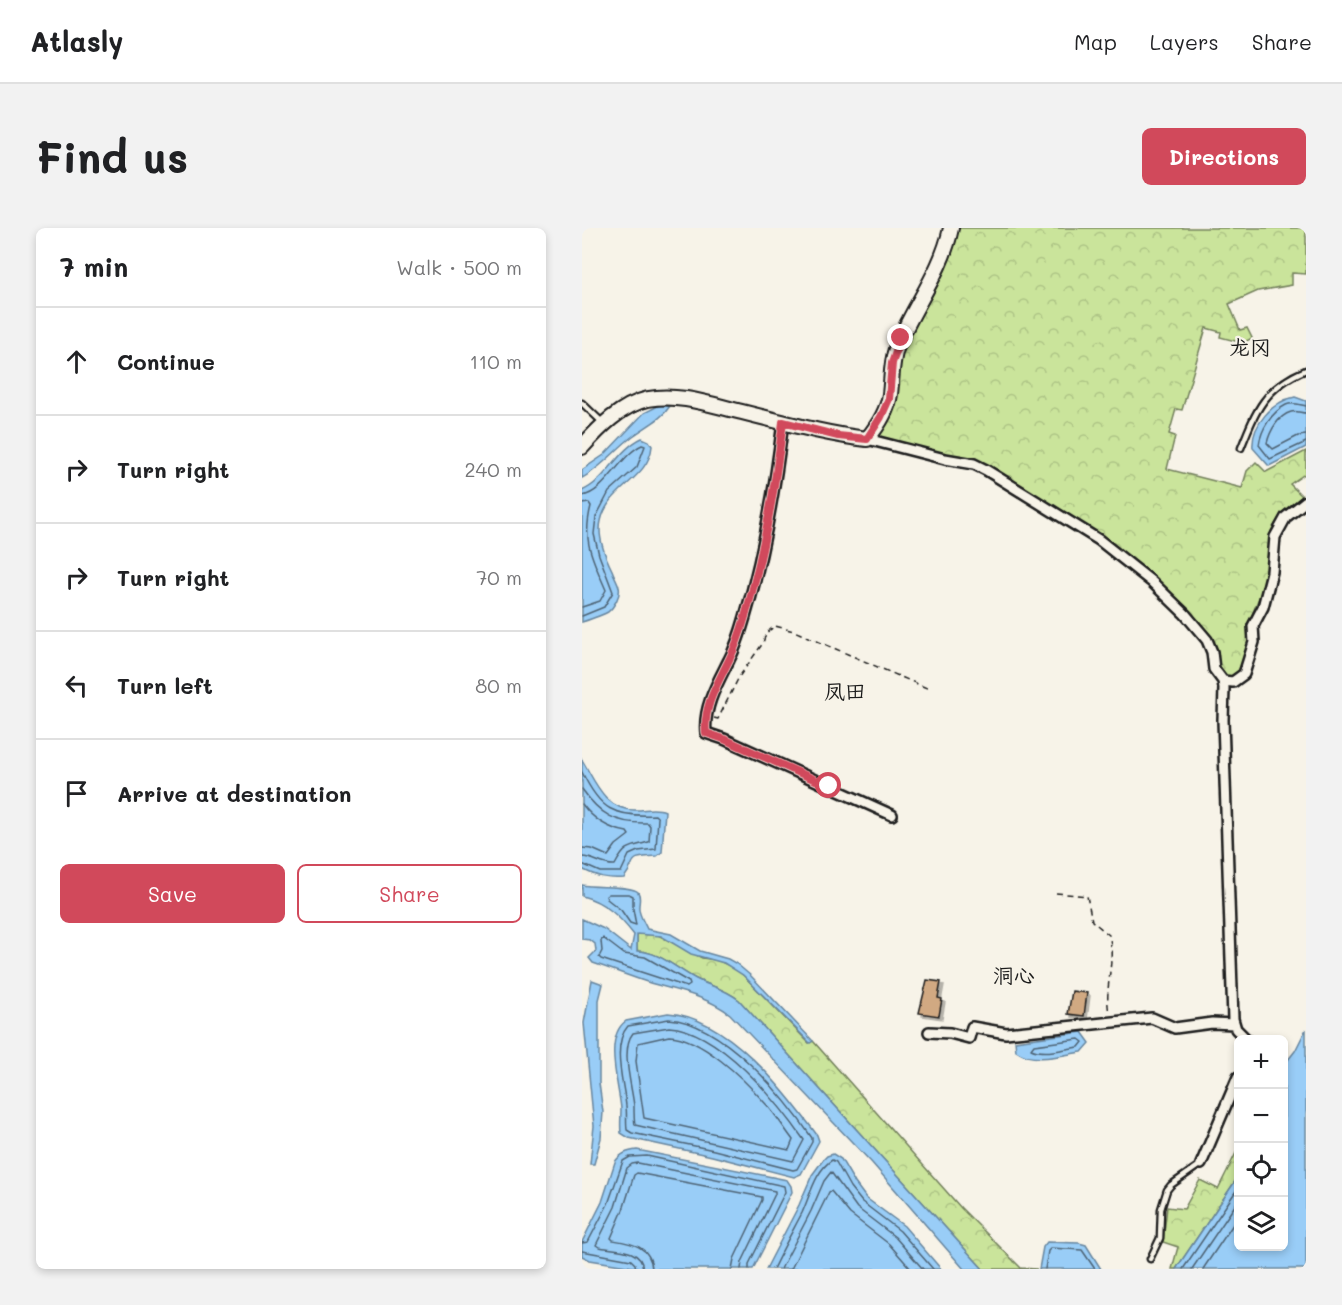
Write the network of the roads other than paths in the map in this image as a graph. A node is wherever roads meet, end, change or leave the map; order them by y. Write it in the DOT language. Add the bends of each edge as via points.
graph roads {
  1 [pos="951,228"];
  2 [pos="1306,370"];
  3 [pos="582,403"];
  4 [pos="783,422"];
  5 [pos="604,425"];
  6 [pos="867,439"];
  7 [pos="582,447"];
  8 [pos="1241,448"];
  9 [pos="1306,501"];
  10 [pos="1222,681"];
  11 [pos="892,815"];
  12 [pos="1234,1024"];
  13 [pos="929,1032"];
  14 [pos="1244,1035"];
  15 [pos="1234,1088"];
  16 [pos="1201,1164"];
  17 [pos="1150,1259"];
  1 -- 6 [label="street" via="942,258 901,338 892,363 889,399"];
  2 -- 8 [label="lane" via="1279,384 1257,410"];
  3 -- 5 [label="lane"];
  4 -- 5 [label="street" via="706,403 667,398 638,402"];
  4 -- 6 [label="street"];
  4 -- 11 [label="street" via="762,552 745,618 713,692 706,733"];
  5 -- 7 [label="street"];
  6 -- 10 [label="street" via="980,467 1099,540 1170,598 1202,634 1210,645 1214,669"];
  9 -- 10 [label="street" via="1286,516 1275,537 1272,572 1263,607 1253,626 1254,642 1244,674 1233,682"];
  10 -- 12 [label="street"];
  12 -- 13 [label="street" via="1176,1028 1152,1018 1006,1033 972,1027 969,1038"];
  12 -- 14 [label="street"];
  15 -- 16 [label="street"];
  16 -- 17 [label="lane" via="1167,1190 1161,1209 1160,1238"];
}
